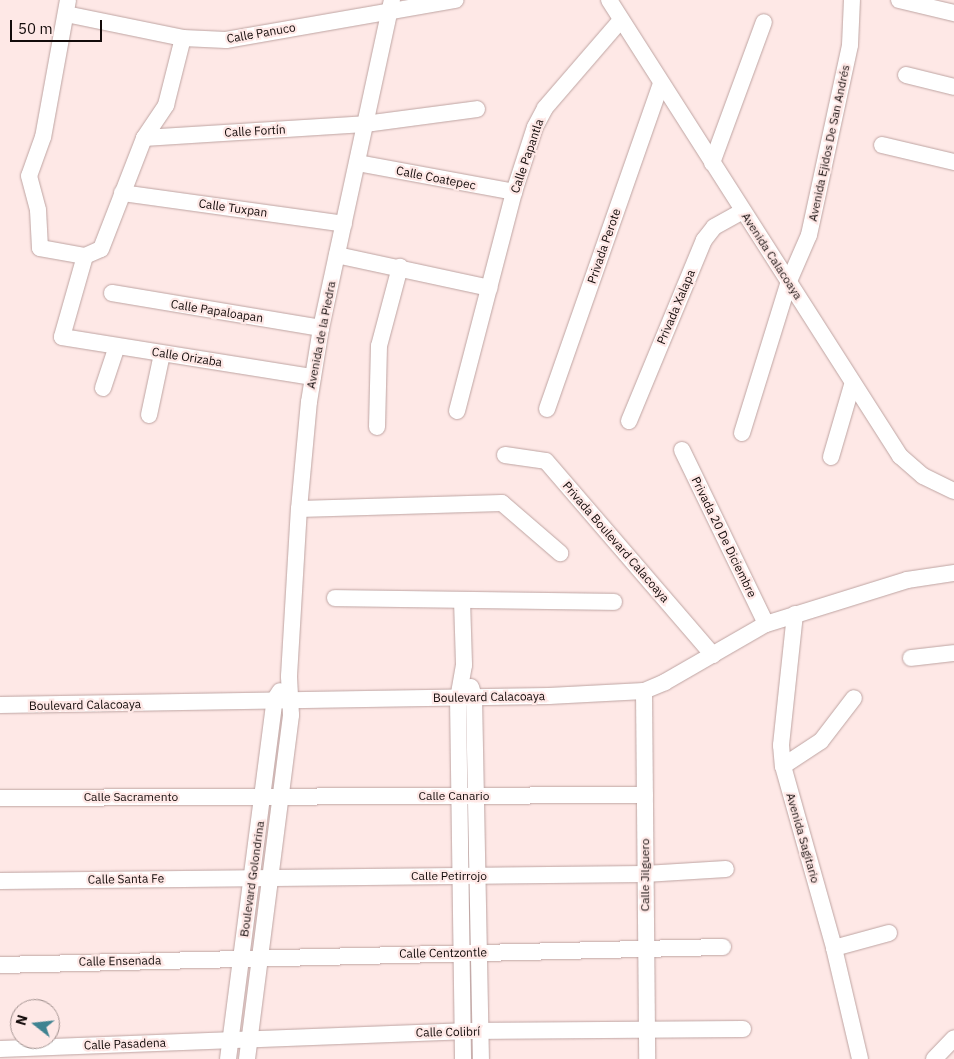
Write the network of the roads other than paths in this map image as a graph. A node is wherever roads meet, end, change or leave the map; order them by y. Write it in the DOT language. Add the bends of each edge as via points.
graph roads {
  1 [pos="456,0"];
  2 [pos="608,0"];
  3 [pos="852,0"];
  4 [pos="899,0"];
  5 [pos="391,5"];
  6 [pos="67,7"];
  7 [pos="954,13"];
  8 [pos="621,20"];
  9 [pos="764,22"];
  10 [pos="183,38"];
  11 [pos="906,75"];
  12 [pos="661,84"];
  13 [pos="954,87"];
  14 [pos="477,109"];
  15 [pos="366,124"];
  16 [pos="144,138"];
  17 [pos="882,145"];
  18 [pos="954,162"];
  19 [pos="358,163"];
  20 [pos="712,163"];
  21 [pos="514,192"];
  22 [pos="122,193"];
  23 [pos="743,211"];
  24 [pos="344,224"];
  25 [pos="337,254"];
  26 [pos="85,256"];
  27 [pos="400,266"];
  28 [pos="789,281"];
  29 [pos="489,288"];
  30 [pos="112,293"];
  31 [pos="321,328"];
  32 [pos="117,346"];
  33 [pos="162,354"];
  34 [pos="313,376"];
  35 [pos="852,385"];
  36 [pos="103,388"];
  37 [pos="547,409"];
  38 [pos="457,411"];
  39 [pos="149,415"];
  40 [pos="629,421"];
  41 [pos="377,427"];
  42 [pos="742,433"];
  43 [pos="682,450"];
  44 [pos="505,455"];
  45 [pos="831,458"];
  46 [pos="954,491"];
  47 [pos="299,509"];
  48 [pos="560,553"];
  49 [pos="954,574"];
  50 [pos="335,598"];
  51 [pos="462,600"];
  52 [pos="614,602"];
  53 [pos="795,614"];
  54 [pos="766,624"];
  55 [pos="954,652"];
  56 [pos="713,655"];
  57 [pos="910,658"];
  58 [pos="644,691"];
  59 [pos="466,698"];
  60 [pos="854,698"];
  61 [pos="283,699"];
  62 [pos="0,705"];
  63 [pos="783,766"];
  64 [pos="645,795"];
  65 [pos="263,796"];
  66 [pos="281,796"];
  67 [pos="468,796"];
  68 [pos="0,798"];
  69 [pos="726,870"];
  70 [pos="645,874"];
  71 [pos="461,876"];
  72 [pos="478,876"];
  73 [pos="252,877"];
  74 [pos="270,877"];
  75 [pos="0,881"];
  76 [pos="889,934"];
  77 [pos="723,947"];
  78 [pos="834,948"];
  79 [pos="646,950"];
  80 [pos="462,952"];
  81 [pos="479,952"];
  82 [pos="260,957"];
  83 [pos="240,958"];
  84 [pos="0,964"];
  85 [pos="743,1029"];
  86 [pos="646,1030"];
  87 [pos="463,1031"];
  88 [pos="481,1031"];
  89 [pos="250,1037"];
  90 [pos="954,1038"];
  91 [pos="230,1039"];
  92 [pos="0,1049"];
  93 [pos="228,1059"];
  94 [pos="248,1059"];
  95 [pos="463,1059"];
  96 [pos="481,1059"];
  97 [pos="647,1059"];
  98 [pos="860,1059"];
  99 [pos="934,1059"];
  1 -- 5 [label="street, Calle Panuco"];
  2 -- 8 [label="street, Avenida Calacoaya"];
  3 -- 28 [label="street, Avenida Ejidos De San Andrés" via="850,45 809,235"];
  4 -- 7 [label="street"];
  5 -- 10 [label="street, Calle Panuco" via="226,40"];
  5 -- 15 [label="street, Avenida de la Piedra"];
  6 -- 10 [label="street, Calle Panuco"];
  6 -- 26 [label="street" via="43,137 29,176 38,210 40,248"];
  8 -- 12 [label="street, Avenida Calacoaya"];
  8 -- 21 [label="street, Calle Papantla" via="545,108 535,127"];
  9 -- 20 [label="street"];
  10 -- 16 [label="street" via="166,105"];
  11 -- 13 [label="street"];
  12 -- 20 [label="street, Avenida Calacoaya"];
  12 -- 37 [label="street, Privada Perote"];
  14 -- 15 [label="street, Calle Fortín"];
  15 -- 16 [label="street, Calle Fortín"];
  15 -- 19 [label="street, Avenida de la Piedra"];
  16 -- 22 [label="street"];
  17 -- 18 [label="street"];
  19 -- 21 [label="street, Calle Coatepec"];
  19 -- 24 [label="street, Avenida de la Piedra"];
  20 -- 23 [label="street, Avenida Calacoaya"];
  21 -- 29 [label="street, Calle Papantla"];
  22 -- 24 [label="street, Calle Tuxpan"];
  22 -- 26 [label="street" via="101,249"];
  23 -- 28 [label="street, Avenida Calacoaya"];
  23 -- 40 [label="street, Privada Xalapa" via="714,227 704,240"];
  24 -- 25 [label="street, Avenida de la Piedra"];
  25 -- 27 [label="street"];
  25 -- 31 [label="street, Avenida de la Piedra"];
  26 -- 32 [label="street, Calle Orizaba" via="62,337"];
  27 -- 29 [label="street"];
  27 -- 41 [label="street" via="379,346"];
  28 -- 35 [label="street, Avenida Calacoaya"];
  28 -- 42 [label="street, Avenida Ejidos De San Andrés"];
  29 -- 38 [label="street, Calle Papantla"];
  30 -- 31 [label="street, Calle Papaloapan"];
  31 -- 34 [label="street, Avenida de la Piedra"];
  32 -- 33 [label="street, Calle Orizaba"];
  32 -- 36 [label="street"];
  33 -- 34 [label="street, Calle Orizaba"];
  33 -- 39 [label="street"];
  34 -- 47 [label="street, Avenida de la Piedra"];
  35 -- 45 [label="street"];
  35 -- 46 [label="street, Avenida Calacoaya" via="912,468 939,486"];
  43 -- 54 [label="street, Privada 20 De Diciembre"];
  44 -- 56 [label="street, Privada Boulevard Calacoaya" via="546,461"];
  47 -- 48 [label="street" via="502,503"];
  47 -- 61 [label="street, Avenida de la Piedra" via="289,676"];
  49 -- 53 [label="street, Boulevard Calacoaya" via="907,580"];
  50 -- 51 [label="street"];
  51 -- 52 [label="street"];
  51 -- 59 [label="street"];
  53 -- 54 [label="street, Boulevard Calacoaya"];
  53 -- 63 [label="street, Avenida Sagitario" via="781,745"];
  54 -- 56 [label="street, Boulevard Calacoaya"];
  55 -- 57 [label="street"];
  56 -- 58 [label="street, Boulevard Calacoaya"];
  58 -- 59 [label="street, Boulevard Calacoaya" via="613,695"];
  58 -- 64 [label="street, Calle Jilguero"];
  59 -- 61 [label="street, Boulevard Calacoaya"];
  59 -- 67 [label="street"];
  60 -- 63 [label="street" via="821,741"];
  61 -- 62 [label="street, Boulevard Calacoaya"];
  61 -- 65 [label="street, Boulevard Golondrina"];
  61 -- 66 [label="street, Boulevard Golondrina"];
  63 -- 78 [label="street, Avenida Sagitario"];
  64 -- 67 [label="street, Calle Canario"];
  64 -- 70 [label="street, Calle Jilguero"];
  65 -- 66 [label="street, Calle Canario"];
  65 -- 68 [label="street, Calle Sacramento"];
  65 -- 73 [label="street, Boulevard Golondrina"];
  66 -- 67 [label="street, Calle Canario"];
  66 -- 74 [label="street, Boulevard Golondrina"];
  67 -- 71 [label="street"];
  67 -- 72 [label="street"];
  69 -- 70 [label="street, Calle Petirrojo"];
  70 -- 72 [label="street, Calle Petirrojo"];
  70 -- 79 [label="street, Calle Jilguero"];
  71 -- 72 [label="street, Calle Petirrojo"];
  71 -- 74 [label="street, Calle Petirrojo"];
  71 -- 80 [label="street"];
  72 -- 81 [label="street"];
  73 -- 74 [label="street, Calle Petirrojo"];
  73 -- 75 [label="street, Calle Santa Fe"];
  73 -- 83 [label="street, Boulevard Golondrina"];
  74 -- 82 [label="street, Boulevard Golondrina"];
  76 -- 78 [label="street"];
  77 -- 79 [label="street, Calle Centzontle"];
  78 -- 98 [label="street, Avenida Sagitario"];
  79 -- 81 [label="street, Calle Centzontle"];
  79 -- 86 [label="street, Calle Jilguero"];
  80 -- 81 [label="street, Calle Centzontle"];
  80 -- 82 [label="street, Calle Centzontle"];
  80 -- 87 [label="street"];
  81 -- 88 [label="street"];
  82 -- 83 [label="street, Calle Centzontle"];
  82 -- 89 [label="street, Boulevard Golondrina"];
  83 -- 84 [label="street, Calle Ensenada"];
  83 -- 91 [label="street, Boulevard Golondrina"];
  85 -- 86 [label="street, Calle Colibrí"];
  86 -- 88 [label="street, Calle Colibrí"];
  86 -- 97 [label="street, Calle Jilguero"];
  87 -- 88 [label="street, Calle Colibrí"];
  87 -- 89 [label="street, Calle Colibrí"];
  87 -- 95 [label="street"];
  88 -- 96 [label="street"];
  89 -- 91 [label="street, Calle Pasadena"];
  89 -- 94 [label="street, Boulevard Golondrina"];
  90 -- 99 [label="street"];
  91 -- 92 [label="street, Calle Pasadena"];
  91 -- 93 [label="street, Boulevard Golondrina"];
}
